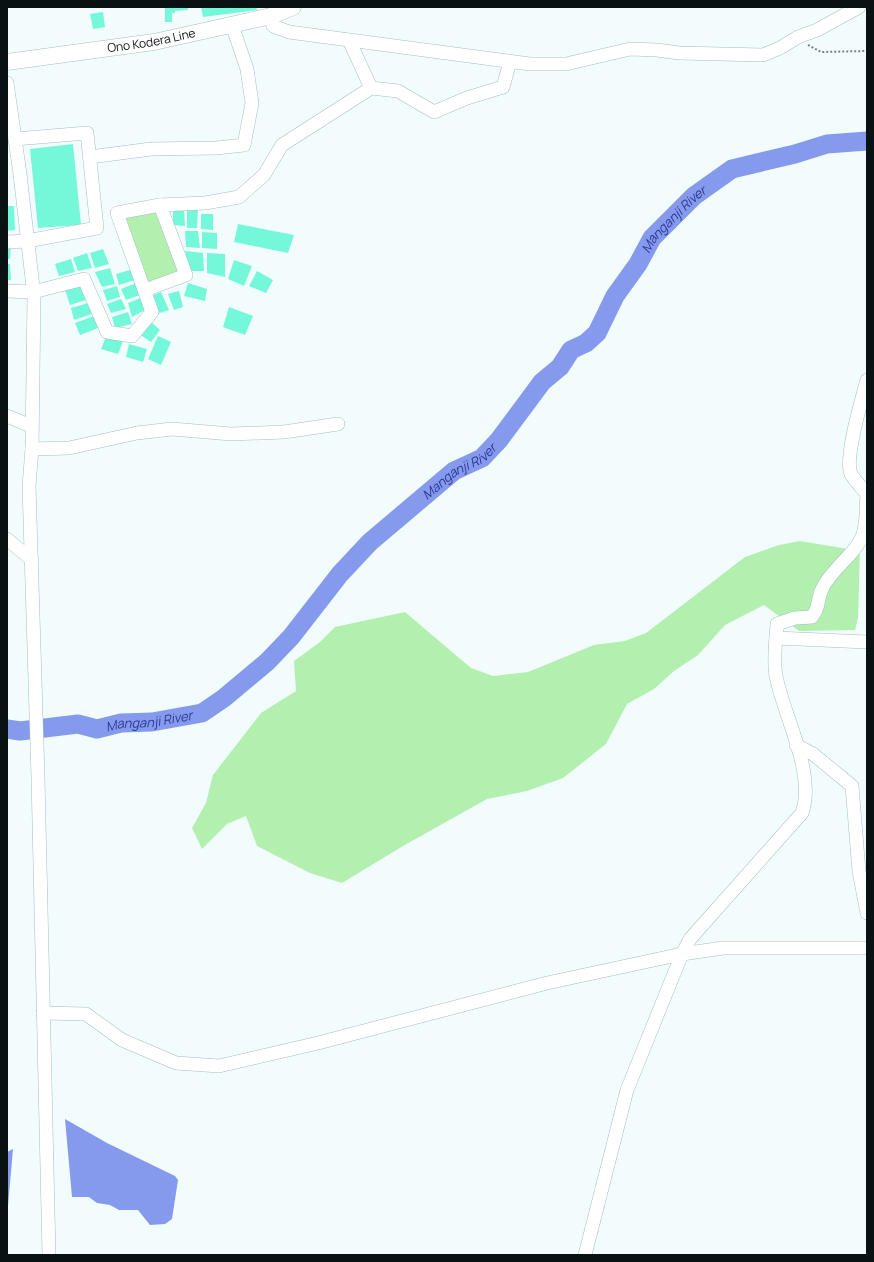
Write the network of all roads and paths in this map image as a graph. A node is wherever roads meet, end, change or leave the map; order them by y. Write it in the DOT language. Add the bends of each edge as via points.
graph roads {
  1 [pos="293,7"];
  2 [pos="859,7"];
  3 [pos="271,16"];
  4 [pos="232,25"];
  5 [pos="798,36"];
  6 [pos="349,40"];
  7 [pos="867,51"];
  8 [pos="7,62"];
  9 [pos="510,62"];
  10 [pos="7,83"];
  11 [pos="371,88"];
  12 [pos="15,139"];
  13 [pos="90,157"];
  14 [pos="160,205"];
  15 [pos="116,213"];
  16 [pos="97,228"];
  17 [pos="27,241"];
  18 [pos="7,242"];
  19 [pos="144,290"];
  20 [pos="7,291"];
  21 [pos="33,292"];
  22 [pos="867,380"];
  23 [pos="7,416"];
  24 [pos="338,424"];
  25 [pos="31,426"];
  26 [pos="32,449"];
  27 [pos="867,494"];
  28 [pos="7,539"];
  29 [pos="32,560"];
  30 [pos="776,638"];
  31 [pos="867,642"];
  32 [pos="796,745"];
  33 [pos="867,913"];
  34 [pos="867,948"];
  35 [pos="682,954"];
  36 [pos="43,1013"];
  37 [pos="49,1255"];
  38 [pos="585,1255"];
  1 -- 3 [label="main road, Ono Kodera Line"];
  2 -- 5 [label="street" via="817,30"];
  3 -- 4 [label="main road, Ono Kodera Line"];
  3 -- 6 [label="street" via="273,26 289,32"];
  4 -- 8 [label="main road, Ono Kodera Line" via="154,42"];
  4 -- 13 [label="street" via="246,69 252,103 244,145 151,149"];
  5 -- 7 [label="path" via="821,52"];
  5 -- 9 [label="street" via="763,55 630,49 566,64"];
  6 -- 9 [label="street"];
  6 -- 11 [label="street"];
  9 -- 11 [label="street" via="503,87 434,112 398,91"];
  10 -- 12 [label="street"];
  11 -- 14 [label="street" via="282,145 264,175 239,197 205,204"];
  12 -- 13 [label="street" via="87,133"];
  12 -- 17 [label="street"];
  13 -- 16 [label="street"];
  14 -- 15 [label="street"];
  14 -- 19 [label="street" via="186,275"];
  15 -- 16 [label="street"];
  15 -- 19 [label="street"];
  16 -- 17 [label="street"];
  17 -- 18 [label="street"];
  17 -- 21 [label="street"];
  19 -- 21 [label="street" via="152,312 132,336 107,332 84,279"];
  20 -- 21 [label="street"];
  21 -- 25 [label="street"];
  22 -- 27 [label="street" via="855,426 849,464 851,474"];
  23 -- 25 [label="street"];
  24 -- 26 [label="street" via="284,432 238,434 172,429 137,433 69,448"];
  25 -- 26 [label="street"];
  26 -- 29 [label="street" via="29,486"];
  27 -- 30 [label="street" via="863,534 822,589 818,610 812,617 795,618 777,624"];
  28 -- 29 [label="street"];
  29 -- 36 [label="street"];
  30 -- 31 [label="street"];
  30 -- 32 [label="street" via="776,675"];
  32 -- 33 [label="street" via="813,754 852,786 859,871"];
  32 -- 35 [label="street" via="807,788 802,813 690,939"];
  34 -- 35 [label="street" via="723,948"];
  35 -- 36 [label="street" via="547,983 219,1066 176,1063 122,1040 86,1014"];
  35 -- 38 [label="street" via="627,1090"];
  36 -- 37 [label="street"];
}
